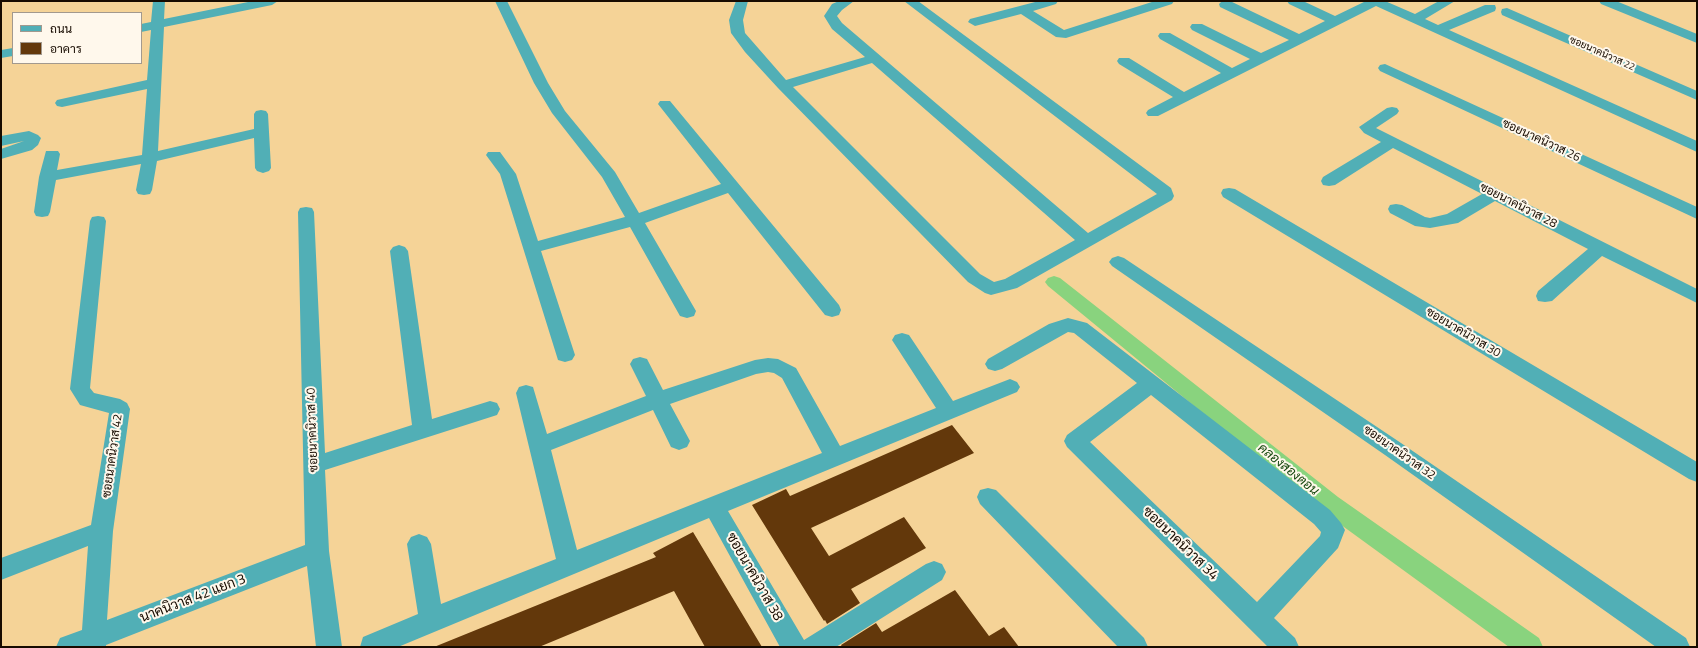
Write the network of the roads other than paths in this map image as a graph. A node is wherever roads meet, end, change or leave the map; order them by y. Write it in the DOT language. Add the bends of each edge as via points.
graph roads {
  1 [pos="159,1"];
  2 [pos="272,1"];
  3 [pos="501,1"];
  4 [pos="741,1"];
  5 [pos="848,1"];
  6 [pos="910,1"];
  7 [pos="1052,1"];
  8 [pos="1168,1"];
  9 [pos="1293,1"];
  10 [pos="1376,1"];
  11 [pos="1449,1"];
  12 [pos="1476,1"];
  13 [pos="1605,1"];
  14 [pos="1022,4"];
  15 [pos="1225,4"];
  16 [pos="1507,12"];
  17 [pos="1415,20"];
  18 [pos="1335,21"];
  19 [pos="975,22"];
  20 [pos="156,25"];
  21 [pos="1197,27"];
  22 [pos="142,28"];
  23 [pos="1438,30"];
  24 [pos="1165,36"];
  25 [pos="1298,39"];
  26 [pos="1697,39"];
  27 [pos="12,52"];
  28 [pos="1,54"];
  29 [pos="876,58"];
  30 [pos="1260,58"];
  31 [pos="1124,61"];
  32 [pos="1385,68"];
  33 [pos="1232,73"];
  34 [pos="153,83"];
  35 [pos="783,86"];
  36 [pos="1697,96"];
  37 [pos="1183,98"];
  38 [pos="62,103"];
  39 [pos="665,104"];
  40 [pos="1392,112"];
  41 [pos="1153,113"];
  42 [pos="261,114"];
  43 [pos="261,132"];
  44 [pos="1,140"];
  45 [pos="1392,142"];
  46 [pos="1697,146"];
  47 [pos="1,154"];
  48 [pos="52,154"];
  49 [pos="494,155"];
  50 [pos="150,158"];
  51 [pos="263,168"];
  52 [pos="47,177"];
  53 [pos="1329,181"];
  54 [pos="731,186"];
  55 [pos="144,190"];
  56 [pos="1229,193"];
  57 [pos="1494,194"];
  58 [pos="1396,209"];
  59 [pos="42,212"];
  60 [pos="306,212"];
  61 [pos="1697,214"];
  62 [pos="636,220"];
  63 [pos="98,221"];
  64 [pos="1087,241"];
  65 [pos="532,248"];
  66 [pos="1600,248"];
  67 [pos="399,251"];
  68 [pos="1118,262"];
  69 [pos="1655,275"];
  70 [pos="1697,285"];
  71 [pos="1546,296"];
  72 [pos="1697,297"];
  73 [pos="832,310"];
  74 [pos="687,312"];
  75 [pos="902,340"];
  76 [pos="565,355"];
  77 [pos="640,364"];
  78 [pos="995,364"];
  79 [pos="1152,383"];
  80 [pos="1010,387"];
  81 [pos="526,393"];
  82 [pos="657,400"];
  83 [pos="490,409"];
  84 [pos="949,411"];
  85 [pos="422,430"];
  86 [pos="679,442"];
  87 [pos="540,446"];
  88 [pos="835,457"];
  89 [pos="314,464"];
  90 [pos="1697,473"];
  91 [pos="988,497"];
  92 [pos="714,507"];
  93 [pos="102,531"];
  94 [pos="419,544"];
  95 [pos="317,551"];
  96 [pos="569,564"];
  97 [pos="1,569"];
  98 [pos="934,572"];
  99 [pos="1257,619"];
  100 [pos="431,620"];
  101 [pos="93,642"];
  102 [pos="372,646"];
  103 [pos="69,647"];
  104 [pos="329,647"];
  105 [pos="794,647"];
  106 [pos="813,647"];
  107 [pos="1135,647"];
  108 [pos="1286,647"];
  109 [pos="1677,647"];
  1 -- 20 [label="street"];
  2 -- 20 [label="street"];
  3 -- 62 [label="street" via="541,83 559,113 609,175"];
  4 -- 35 [label="street" via="736,20 738,33"];
  5 -- 29 [label="street" via="837,7 830,16 837,26"];
  6 -- 64 [label="street" via="1165,192 1166,196 1163,198"];
  7 -- 14 [label="street"];
  8 -- 14 [label="street" via="1066,34 1061,34"];
  9 -- 18 [label="street"];
  10 -- 17 [label="street"];
  10 -- 18 [label="street"];
  11 -- 17 [label="street"];
  12 -- 23 [label="street" via="1490,8"];
  13 -- 26 [label="street"];
  14 -- 19 [label="street"];
  15 -- 25 [label="street"];
  16 -- 36 [label="street, ซอยนาคนิวาส 22"];
  17 -- 23 [label="street"];
  18 -- 25 [label="street"];
  20 -- 22 [label="street"];
  20 -- 34 [label="street"];
  21 -- 30 [label="street"];
  23 -- 46 [label="street"];
  24 -- 33 [label="street"];
  25 -- 30 [label="street"];
  27 -- 28 [label="street"];
  29 -- 35 [label="street"];
  29 -- 64 [label="street"];
  30 -- 33 [label="street"];
  31 -- 37 [label="street"];
  32 -- 61 [label="street, ซอยนาคนิวาส 26"];
  33 -- 37 [label="street"];
  34 -- 38 [label="street"];
  34 -- 50 [label="street"];
  35 -- 64 [label="street" via="974,278 991,289 1011,284"];
  37 -- 41 [label="street"];
  39 -- 54 [label="street"];
  40 -- 45 [label="street, ซอยนาคนิวาส 28" via="1367,127 1371,132"];
  42 -- 43 [label="street"];
  43 -- 50 [label="street"];
  43 -- 51 [label="street"];
  44 -- 47 [label="street" via="29,136 33,138 33,142 27,147"];
  45 -- 53 [label="street"];
  45 -- 57 [label="street, ซอยนาคนิวาส 28"];
  48 -- 52 [label="street"];
  49 -- 65 [label="street" via="508,174"];
  50 -- 52 [label="street"];
  50 -- 55 [label="street"];
  52 -- 59 [label="street"];
  54 -- 62 [label="street"];
  54 -- 73 [label="street"];
  56 -- 90 [label="street, ซอยนาคนิวาส 30"];
  57 -- 58 [label="street" via="1452,218 1430,223 1421,222"];
  57 -- 66 [label="street, ซอยนาคนิวาส 28"];
  60 -- 89 [label="street, ซอยนาคนิวาส 40"];
  62 -- 65 [label="street"];
  62 -- 74 [label="street"];
  63 -- 93 [label="street, ซอยนาคนิวาส 42" via="80,389 87,399 120,409"];
  65 -- 76 [label="street"];
  66 -- 69 [label="street, ซอยนาคนิวาส 28"];
  66 -- 71 [label="street"];
  67 -- 85 [label="street"];
  68 -- 109 [label="street, ซอยนาคนิวาส 32"];
  69 -- 70 [label="street" via="1663,267"];
  69 -- 72 [label="street, ซอยนาคนิวาส 28"];
  75 -- 84 [label="street"];
  77 -- 82 [label="street"];
  78 -- 79 [label="street" via="1056,329 1068,325 1080,328"];
  79 -- 99 [label="street, ซอยนาคนิวาส 34" via="1075,441"];
  79 -- 99 [label="street" via="1322,517 1333,530 1330,541"];
  80 -- 84 [label="street"];
  81 -- 87 [label="street"];
  82 -- 86 [label="street"];
  82 -- 87 [label="street"];
  82 -- 88 [label="street" via="755,367 778,366 789,374"];
  83 -- 85 [label="street"];
  84 -- 88 [label="street"];
  85 -- 89 [label="street"];
  87 -- 96 [label="street"];
  88 -- 92 [label="street"];
  89 -- 95 [label="street, ซอยนาคนิวาส 40"];
  91 -- 107 [label="street"];
  92 -- 96 [label="street"];
  92 -- 105 [label="street, ซอยนาคนิวาส 38"];
  93 -- 97 [label="street"];
  93 -- 101 [label="street, ซอยนาคนิวาส 42"];
  94 -- 100 [label="street"];
  95 -- 101 [label="street, นาคนิวาส 42 แยก 3"];
  95 -- 104 [label="street, ซอยนาคนิวาส 40"];
  96 -- 100 [label="street"];
  98 -- 106 [label="street"];
  99 -- 108 [label="street, ซอยนาคนิวาส 34"];
  100 -- 102 [label="street"];
  101 -- 103 [label="street, นาคนิวาส 42 แยก 3"];
}
